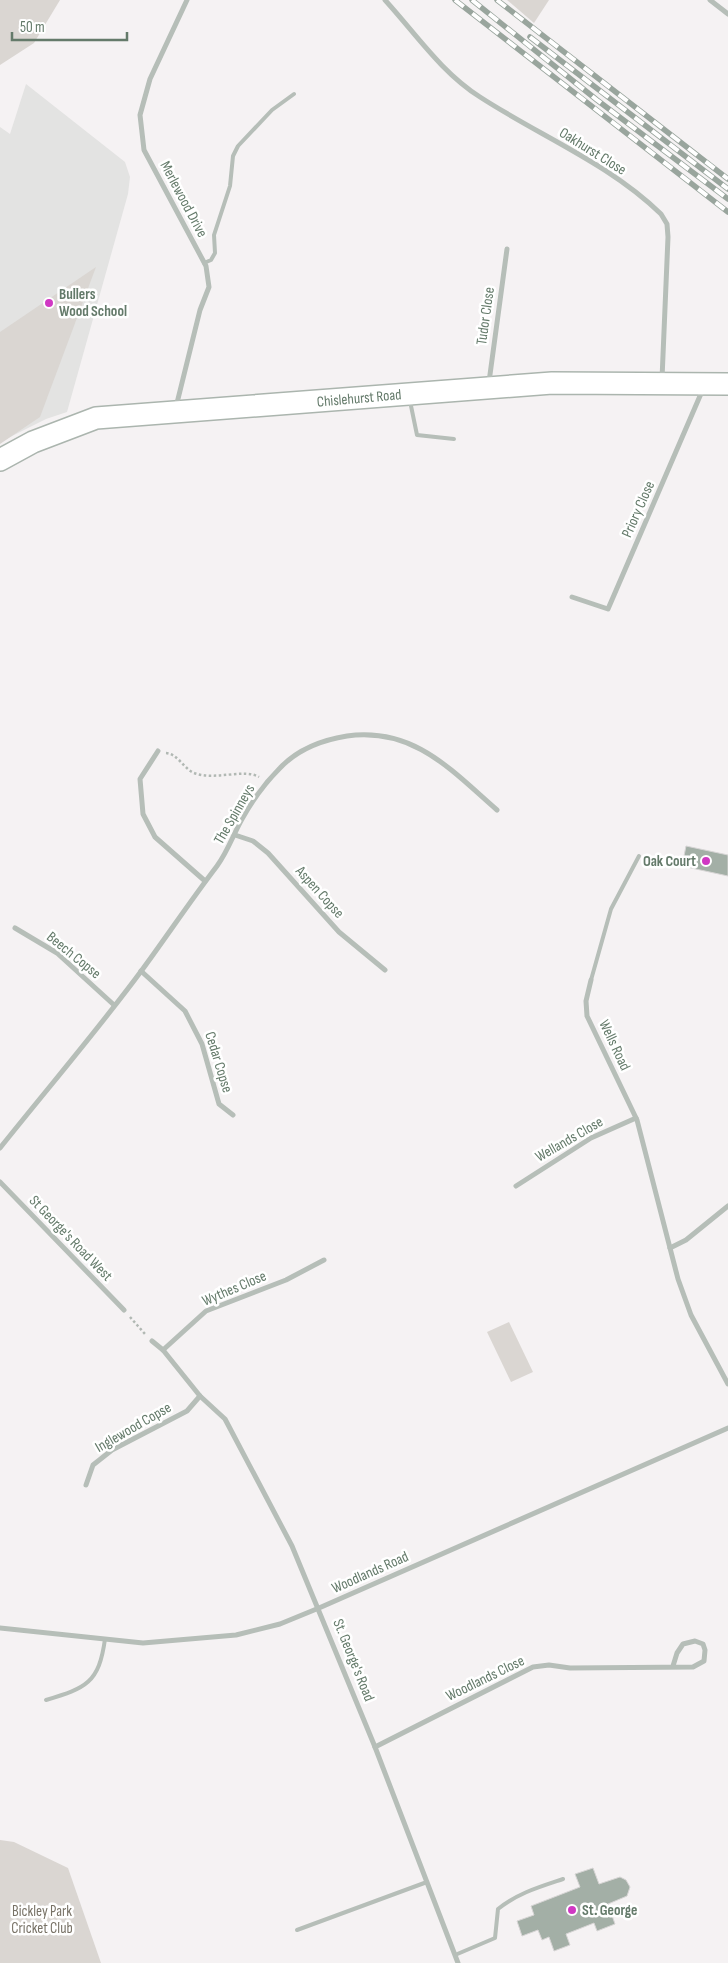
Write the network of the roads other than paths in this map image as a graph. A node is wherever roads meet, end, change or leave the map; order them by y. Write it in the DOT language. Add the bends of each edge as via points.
graph roads {
  1 [pos="186,0"];
  2 [pos="385,0"];
  3 [pos="710,0"];
  4 [pos="728,14"];
  5 [pos="294,94"];
  6 [pos="507,248"];
  7 [pos="204,263"];
  8 [pos="662,382"];
  9 [pos="705,384"];
  10 [pos="728,384"];
  11 [pos="488,388"];
  12 [pos="409,394"];
  13 [pos="175,413"];
  14 [pos="454,439"];
  15 [pos="0,460"];
  16 [pos="572,597"];
  17 [pos="158,751"];
  18 [pos="497,810"];
  19 [pos="235,836"];
  20 [pos="639,856"];
  21 [pos="206,881"];
  22 [pos="15,928"];
  23 [pos="385,970"];
  24 [pos="141,971"];
  25 [pos="591,980"];
  26 [pos="114,1005"];
  27 [pos="233,1115"];
  28 [pos="636,1118"];
  29 [pos="0,1148"];
  30 [pos="0,1182"];
  31 [pos="516,1186"];
  32 [pos="728,1206"];
  33 [pos="670,1248"];
  34 [pos="324,1260"];
  35 [pos="124,1310"];
  36 [pos="152,1342"];
  37 [pos="163,1350"];
  38 [pos="728,1384"];
  39 [pos="200,1396"];
  40 [pos="728,1428"];
  41 [pos="86,1485"];
  42 [pos="319,1608"];
  43 [pos="0,1628"];
  44 [pos="104,1639"];
  45 [pos="673,1666"];
  46 [pos="46,1700"];
  47 [pos="375,1747"];
  48 [pos="563,1879"];
  49 [pos="427,1882"];
  50 [pos="297,1930"];
  51 [pos="455,1955"];
  52 [pos="458,1963"];
  1 -- 7 [label="street, Merlewood Drive" via="150,79 140,115 144,150"];
  2 -- 8 [label="street, Oakhurst Close" via="447,72 479,96 602,170 661,214 667,224 668,237"];
  3 -- 4 [label="street"];
  5 -- 7 [label="lane" via="272,110 238,146 233,156 230,186 214,235 215,253"];
  6 -- 11 [label="street, Tudor Close"];
  7 -- 13 [label="street, Merlewood Drive" via="209,288 200,310"];
  8 -- 9 [label="main road, Chislehurst Road"];
  8 -- 11 [label="main road, Chislehurst Road"];
  9 -- 10 [label="main road, Chislehurst Road"];
  9 -- 16 [label="street, Priory Close" via="608,609"];
  11 -- 12 [label="main road, Chislehurst Road"];
  12 -- 13 [label="main road, Chislehurst Road"];
  12 -- 14 [label="lane" via="417,435"];
  13 -- 15 [label="main road, Chislehurst Road" via="96,418 33,442"];
  17 -- 21 [label="street" via="140,778 143,814 155,837"];
  18 -- 19 [label="street, The Spinneys" via="441,760 425,750 383,736 345,737 301,751 285,763 251,803"];
  19 -- 21 [label="street, The Spinneys"];
  19 -- 23 [label="street, Aspen Copse" via="253,841 268,853 339,932"];
  20 -- 25 [label="lane, Wells Road" via="611,909"];
  21 -- 24 [label="street, The Spinneys"];
  22 -- 26 [label="street, Beech Copse" via="57,953"];
  24 -- 26 [label="street, The Spinneys"];
  24 -- 27 [label="street, Cedar Copse" via="185,1011 202,1044 219,1104"];
  25 -- 28 [label="street, Wells Road" via="586,1001 587,1016"];
  26 -- 29 [label="street, The Spinneys"];
  28 -- 31 [label="street, Wellands Close" via="591,1138"];
  28 -- 33 [label="street, Wells Road"];
  30 -- 35 [label="street, St George's Road West"];
  32 -- 33 [label="street" via="686,1240"];
  33 -- 38 [label="street, Wells Road" via="691,1315"];
  34 -- 37 [label="street, Wythes Close" via="286,1280 206,1311"];
  36 -- 37 [label="street, St. George's Road"];
  37 -- 39 [label="street, St. George's Road"];
  39 -- 41 [label="street, Inglewood Copse" via="187,1411 112,1450 93,1465"];
  39 -- 42 [label="street, St. George's Road" via="225,1418 292,1546"];
  40 -- 42 [label="street, Woodlands Road"];
  42 -- 44 [label="street, Woodlands Road" via="280,1624 236,1636 143,1643"];
  42 -- 47 [label="street, St. George's Road"];
  43 -- 44 [label="street, Woodlands Road"];
  44 -- 46 [label="lane" via="94,1676 70,1693"];
  45 -- 45 [label="street, Woodlands Close" via="683,1644 695,1641 703,1644 706,1654 701,1664 686,1668"];
  45 -- 47 [label="street, Woodlands Close" via="533,1667"];
  47 -- 49 [label="street, St. George's Road"];
  48 -- 51 [label="lane" via="511,1899 498,1909 495,1938"];
  49 -- 50 [label="lane"];
  49 -- 51 [label="street, St. George's Road"];
  51 -- 52 [label="street, St. George's Road"];
}
